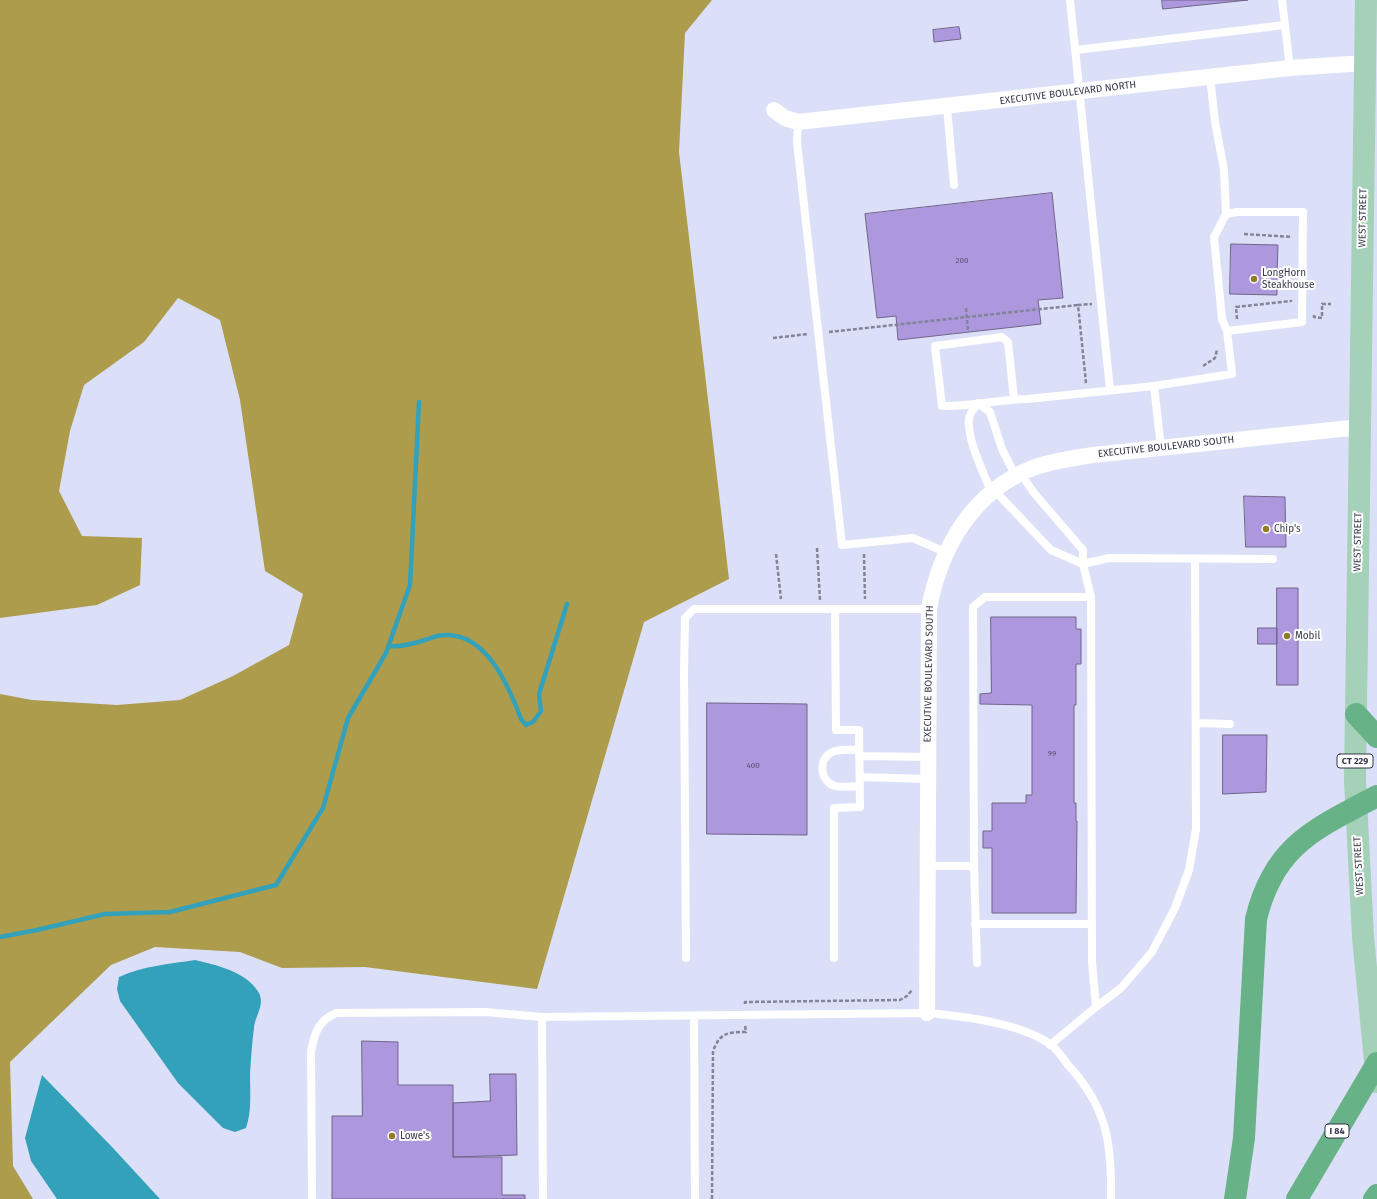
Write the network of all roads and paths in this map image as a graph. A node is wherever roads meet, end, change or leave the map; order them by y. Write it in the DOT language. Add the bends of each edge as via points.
graph roads {
  1 [pos="1070,0"];
  2 [pos="1282,0"];
  3 [pos="1366,0"];
  4 [pos="1285,25"];
  5 [pos="1076,50"];
  6 [pos="1365,63"];
  7 [pos="1290,68"];
  8 [pos="1210,77"];
  9 [pos="1079,91"];
  10 [pos="947,107"];
  11 [pos="774,110"];
  12 [pos="798,122"];
  13 [pos="954,185"];
  14 [pos="1226,214"];
  15 [pos="1244,234"];
  16 [pos="1292,243"];
  17 [pos="1291,294"];
  18 [pos="1100,303"];
  19 [pos="1078,305"];
  20 [pos="966,308"];
  21 [pos="966,317"];
  22 [pos="1238,329"];
  23 [pos="1227,330"];
  24 [pos="819,333"];
  25 [pos="773,338"];
  26 [pos="969,341"];
  27 [pos="1229,346"];
  28 [pos="1203,366"];
  29 [pos="1154,386"];
  30 [pos="1110,390"];
  31 [pos="1088,394"];
  32 [pos="1014,399"];
  33 [pos="978,403"];
  34 [pos="1360,427"];
  35 [pos="1161,448"];
  36 [pos="1018,475"];
  37 [pos="994,492"];
  38 [pos="863,543"];
  39 [pos="817,548"];
  40 [pos="945,552"];
  41 [pos="776,554"];
  42 [pos="1195,559"];
  43 [pos="1273,559"];
  44 [pos="1083,564"];
  45 [pos="1091,597"];
  46 [pos="864,608"];
  47 [pos="780,609"];
  48 [pos="820,609"];
  49 [pos="835,609"];
  50 [pos="929,609"];
  51 [pos="1356,714"];
  52 [pos="1196,723"];
  53 [pos="1230,724"];
  54 [pos="1377,736"];
  55 [pos="860,753"];
  56 [pos="928,757"];
  57 [pos="860,777"];
  58 [pos="928,779"];
  59 [pos="860,786"];
  60 [pos="1377,796"];
  61 [pos="1356,807"];
  62 [pos="928,866"];
  63 [pos="974,866"];
  64 [pos="975,924"];
  65 [pos="1092,924"];
  66 [pos="686,958"];
  67 [pos="834,958"];
  68 [pos="977,963"];
  69 [pos="913,986"];
  70 [pos="1096,1007"];
  71 [pos="927,1013"];
  72 [pos="745,1015"];
  73 [pos="694,1016"];
  74 [pos="542,1017"];
  75 [pos="1050,1044"];
  76 [pos="1377,1063"];
  77 [pos="1377,1083"];
  78 [pos="1377,1195"];
  79 [pos="312,1199"];
  80 [pos="543,1199"];
  81 [pos="695,1199"];
  82 [pos="712,1199"];
  83 [pos="1111,1199"];
  84 [pos="1235,1199"];
  85 [pos="1297,1199"];
  86 [pos="1374,1199"];
  1 -- 5 [label="lane"];
  2 -- 4 [label="lane"];
  3 -- 6 [label="main road, WEST STREET / CT 229"];
  4 -- 5 [label="lane"];
  4 -- 7 [label="lane"];
  5 -- 9 [label="lane"];
  6 -- 7 [label="street, EXECUTIVE BOULEVARD NORTH"];
  6 -- 34 [label="main road, WEST STREET / CT 229"];
  7 -- 8 [label="street, EXECUTIVE BOULEVARD NORTH"];
  8 -- 9 [label="street, EXECUTIVE BOULEVARD NORTH"];
  8 -- 14 [label="lane" via="1224,170"];
  9 -- 10 [label="street, EXECUTIVE BOULEVARD NORTH"];
  9 -- 18 [label="lane"];
  10 -- 12 [label="street, EXECUTIVE BOULEVARD NORTH"];
  10 -- 13 [label="lane"];
  11 -- 12 [label="street, EXECUTIVE BOULEVARD NORTH" via="785,118"];
  12 -- 24 [label="lane" via="797,142"];
  14 -- 22 [label="lane" via="1302,212 1302,322"];
  14 -- 23 [label="lane" via="1214,237 1222,319"];
  15 -- 16 [label="path" via="1292,236"];
  17 -- 22 [label="path" via="1291,301 1236,307"];
  18 -- 19 [label="path"];
  18 -- 30 [label="lane"];
  19 -- 21 [label="path"];
  19 -- 31 [label="path"];
  20 -- 21 [label="path"];
  21 -- 24 [label="path"];
  21 -- 26 [label="path"];
  22 -- 23 [label="lane"];
  23 -- 27 [label="lane"];
  24 -- 25 [label="path"];
  24 -- 38 [label="lane" via="842,545"];
  26 -- 32 [label="lane" via="1002,337 1008,342"];
  26 -- 33 [label="lane" via="935,346 942,406"];
  27 -- 28 [label="path" via="1218,347 1214,358"];
  27 -- 29 [label="lane" via="1232,374"];
  29 -- 30 [label="lane"];
  29 -- 35 [label="lane"];
  30 -- 31 [label="lane"];
  31 -- 32 [label="lane"];
  32 -- 33 [label="lane"];
  33 -- 36 [label="lane" via="990,412 1002,449"];
  33 -- 37 [label="lane" via="969,418 970,429 974,449"];
  34 -- 35 [label="street, EXECUTIVE BOULEVARD SOUTH"];
  34 -- 51 [label="main road, WEST STREET / CT 229"];
  35 -- 36 [label="street, EXECUTIVE BOULEVARD SOUTH" via="1071,458"];
  36 -- 37 [label="street, EXECUTIVE BOULEVARD SOUTH"];
  36 -- 44 [label="lane" via="1083,550"];
  37 -- 40 [label="street, EXECUTIVE BOULEVARD SOUTH" via="967,518"];
  37 -- 44 [label="lane" via="1051,550"];
  38 -- 40 [label="lane" via="913,538"];
  38 -- 46 [label="path"];
  39 -- 48 [label="path"];
  40 -- 50 [label="street, EXECUTIVE BOULEVARD SOUTH"];
  41 -- 47 [label="path"];
  42 -- 43 [label="lane"];
  42 -- 44 [label="lane" via="1109,558"];
  42 -- 52 [label="lane"];
  44 -- 45 [label="lane"];
  45 -- 63 [label="lane" via="985,597 973,607"];
  45 -- 65 [label="lane"];
  46 -- 49 [label="lane"];
  46 -- 50 [label="lane"];
  47 -- 48 [label="lane"];
  47 -- 66 [label="lane" via="694,609 685,618"];
  48 -- 49 [label="lane"];
  49 -- 55 [label="lane" via="836,730 859,730"];
  50 -- 56 [label="street, EXECUTIVE BOULEVARD SOUTH"];
  51 -- 54 [label="highway"];
  51 -- 61 [label="main road, WEST STREET / CT 229"];
  52 -- 53 [label="lane"];
  52 -- 70 [label="lane" via="1196,829 1190,870 1175,908 1152,952 1121,988"];
  55 -- 56 [label="lane"];
  55 -- 57 [label="lane"];
  55 -- 59 [label="lane" via="837,750 824,760 823,768 828,783 836,786"];
  56 -- 58 [label="street, EXECUTIVE BOULEVARD SOUTH"];
  57 -- 58 [label="lane"];
  57 -- 59 [label="lane"];
  58 -- 62 [label="street, EXECUTIVE BOULEVARD SOUTH"];
  59 -- 67 [label="lane" via="860,808 834,808"];
  60 -- 61 [label="highway"];
  61 -- 77 [label="main road, WEST STREET / CT 229"];
  61 -- 84 [label="highway" via="1318,827 1287,852 1274,870 1260,904 1255,936 1244,1138"];
  62 -- 63 [label="lane"];
  62 -- 71 [label="street, EXECUTIVE BOULEVARD SOUTH"];
  63 -- 64 [label="lane"];
  64 -- 65 [label="lane"];
  64 -- 68 [label="lane"];
  65 -- 70 [label="lane"];
  69 -- 72 [label="path" via="912,991 900,1000 745,1002"];
  70 -- 75 [label="lane"];
  71 -- 72 [label="lane"];
  71 -- 75 [label="lane" via="974,1018 1024,1032"];
  72 -- 73 [label="lane"];
  72 -- 82 [label="path" via="746,1032 723,1035 717,1042 712,1059"];
  73 -- 74 [label="lane"];
  73 -- 81 [label="lane"];
  74 -- 79 [label="lane" via="485,1012 336,1013 327,1017 313,1036 311,1052"];
  74 -- 80 [label="lane"];
  75 -- 83 [label="lane" via="1084,1081 1100,1111 1108,1136"];
  76 -- 85 [label="highway, I 84"];
  78 -- 86 [label="highway"];
}
